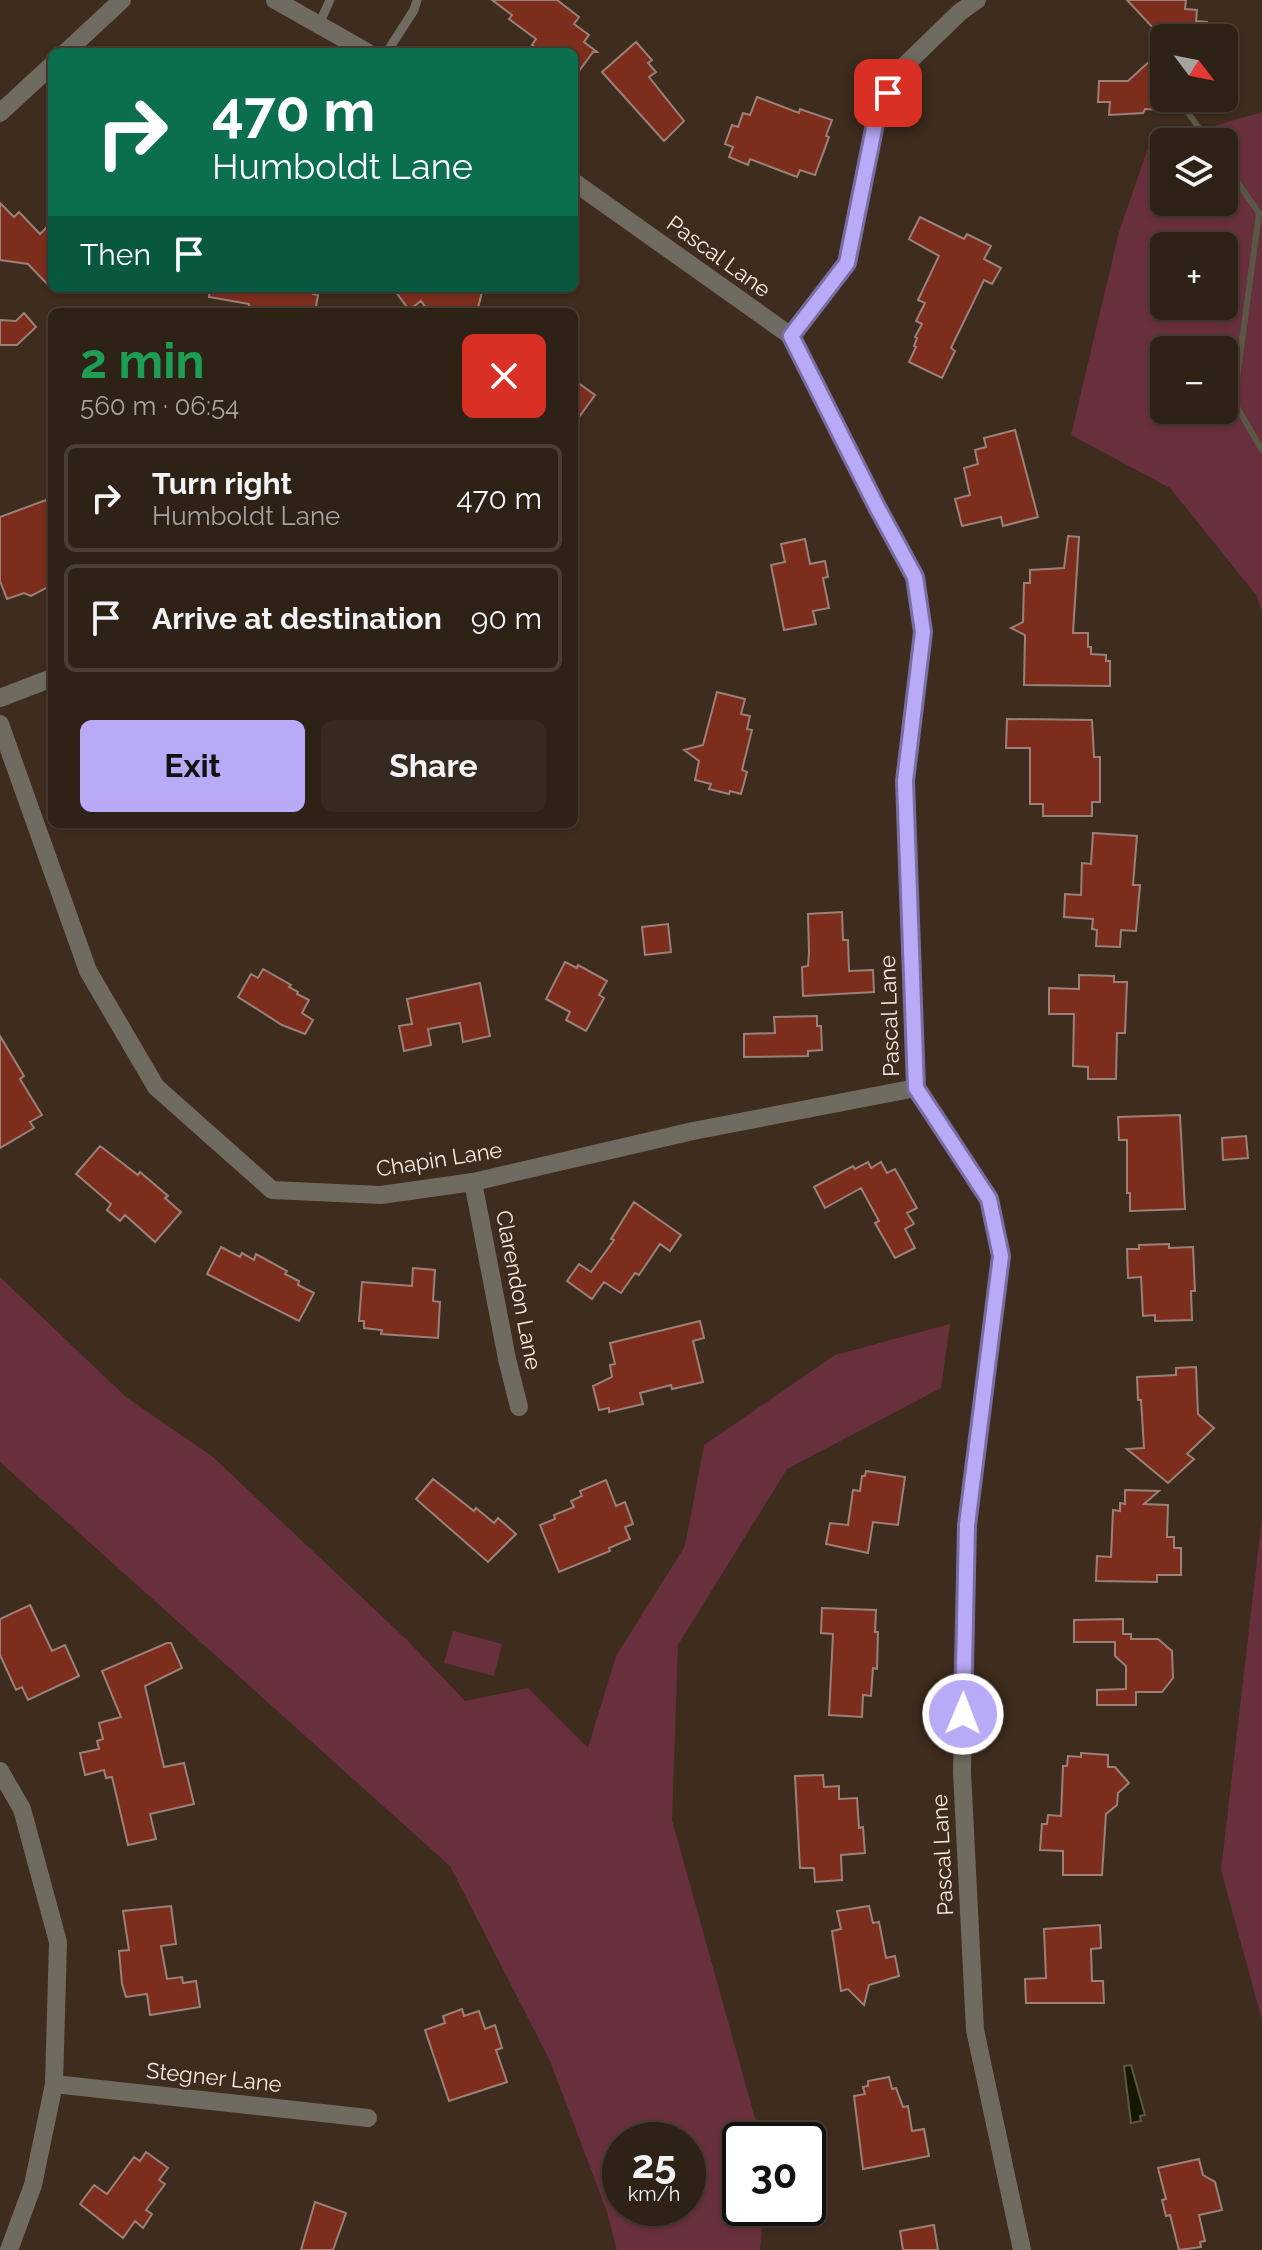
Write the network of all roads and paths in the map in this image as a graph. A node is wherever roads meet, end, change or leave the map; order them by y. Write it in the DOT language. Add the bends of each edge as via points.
graph roads {
  1 [pos="122,0"];
  2 [pos="275,0"];
  3 [pos="330,0"];
  4 [pos="417,0"];
  5 [pos="977,0"];
  6 [pos="319,24"];
  7 [pos="70,48"];
  8 [pos="360,48"];
  9 [pos="390,48"];
  10 [pos="48,69"];
  11 [pos="0,113"];
  12 [pos="578,185"];
  13 [pos="791,336"];
  14 [pos="48,680"];
  15 [pos="0,698"];
  16 [pos="0,724"];
  17 [pos="916,1088"];
  18 [pos="473,1182"];
  19 [pos="519,1407"];
  20 [pos="0,1771"];
  21 [pos="54,2084"];
  22 [pos="368,2118"];
  23 [pos="9,2250"];
  24 [pos="1022,2250"];
  1 -- 7 [label="street"];
  2 -- 6 [label="street"];
  3 -- 6 [label="lane"];
  4 -- 9 [label="lane"];
  5 -- 13 [label="street" via="898,72 877,114 847,263"];
  6 -- 8 [label="street"];
  10 -- 11 [label="street"];
  12 -- 13 [label="street, Pascal Lane"];
  13 -- 17 [label="street, Pascal Lane" via="915,577 923,632 905,781"];
  14 -- 15 [label="street"];
  16 -- 18 [label="street, Chapin Lane" via="88,971 156,1087 272,1190 381,1195"];
  17 -- 18 [label="street, Chapin Lane" via="693,1131"];
  17 -- 24 [label="street, Pascal Lane" via="989,1199 1001,1256 967,1525 962,1772 975,2030"];
  18 -- 19 [label="street, Clarendon Lane"];
  20 -- 21 [label="street" via="22,1809 58,1942"];
  21 -- 22 [label="street, Stegner Lane"];
  21 -- 23 [label="street" via="33,2185"];
}
